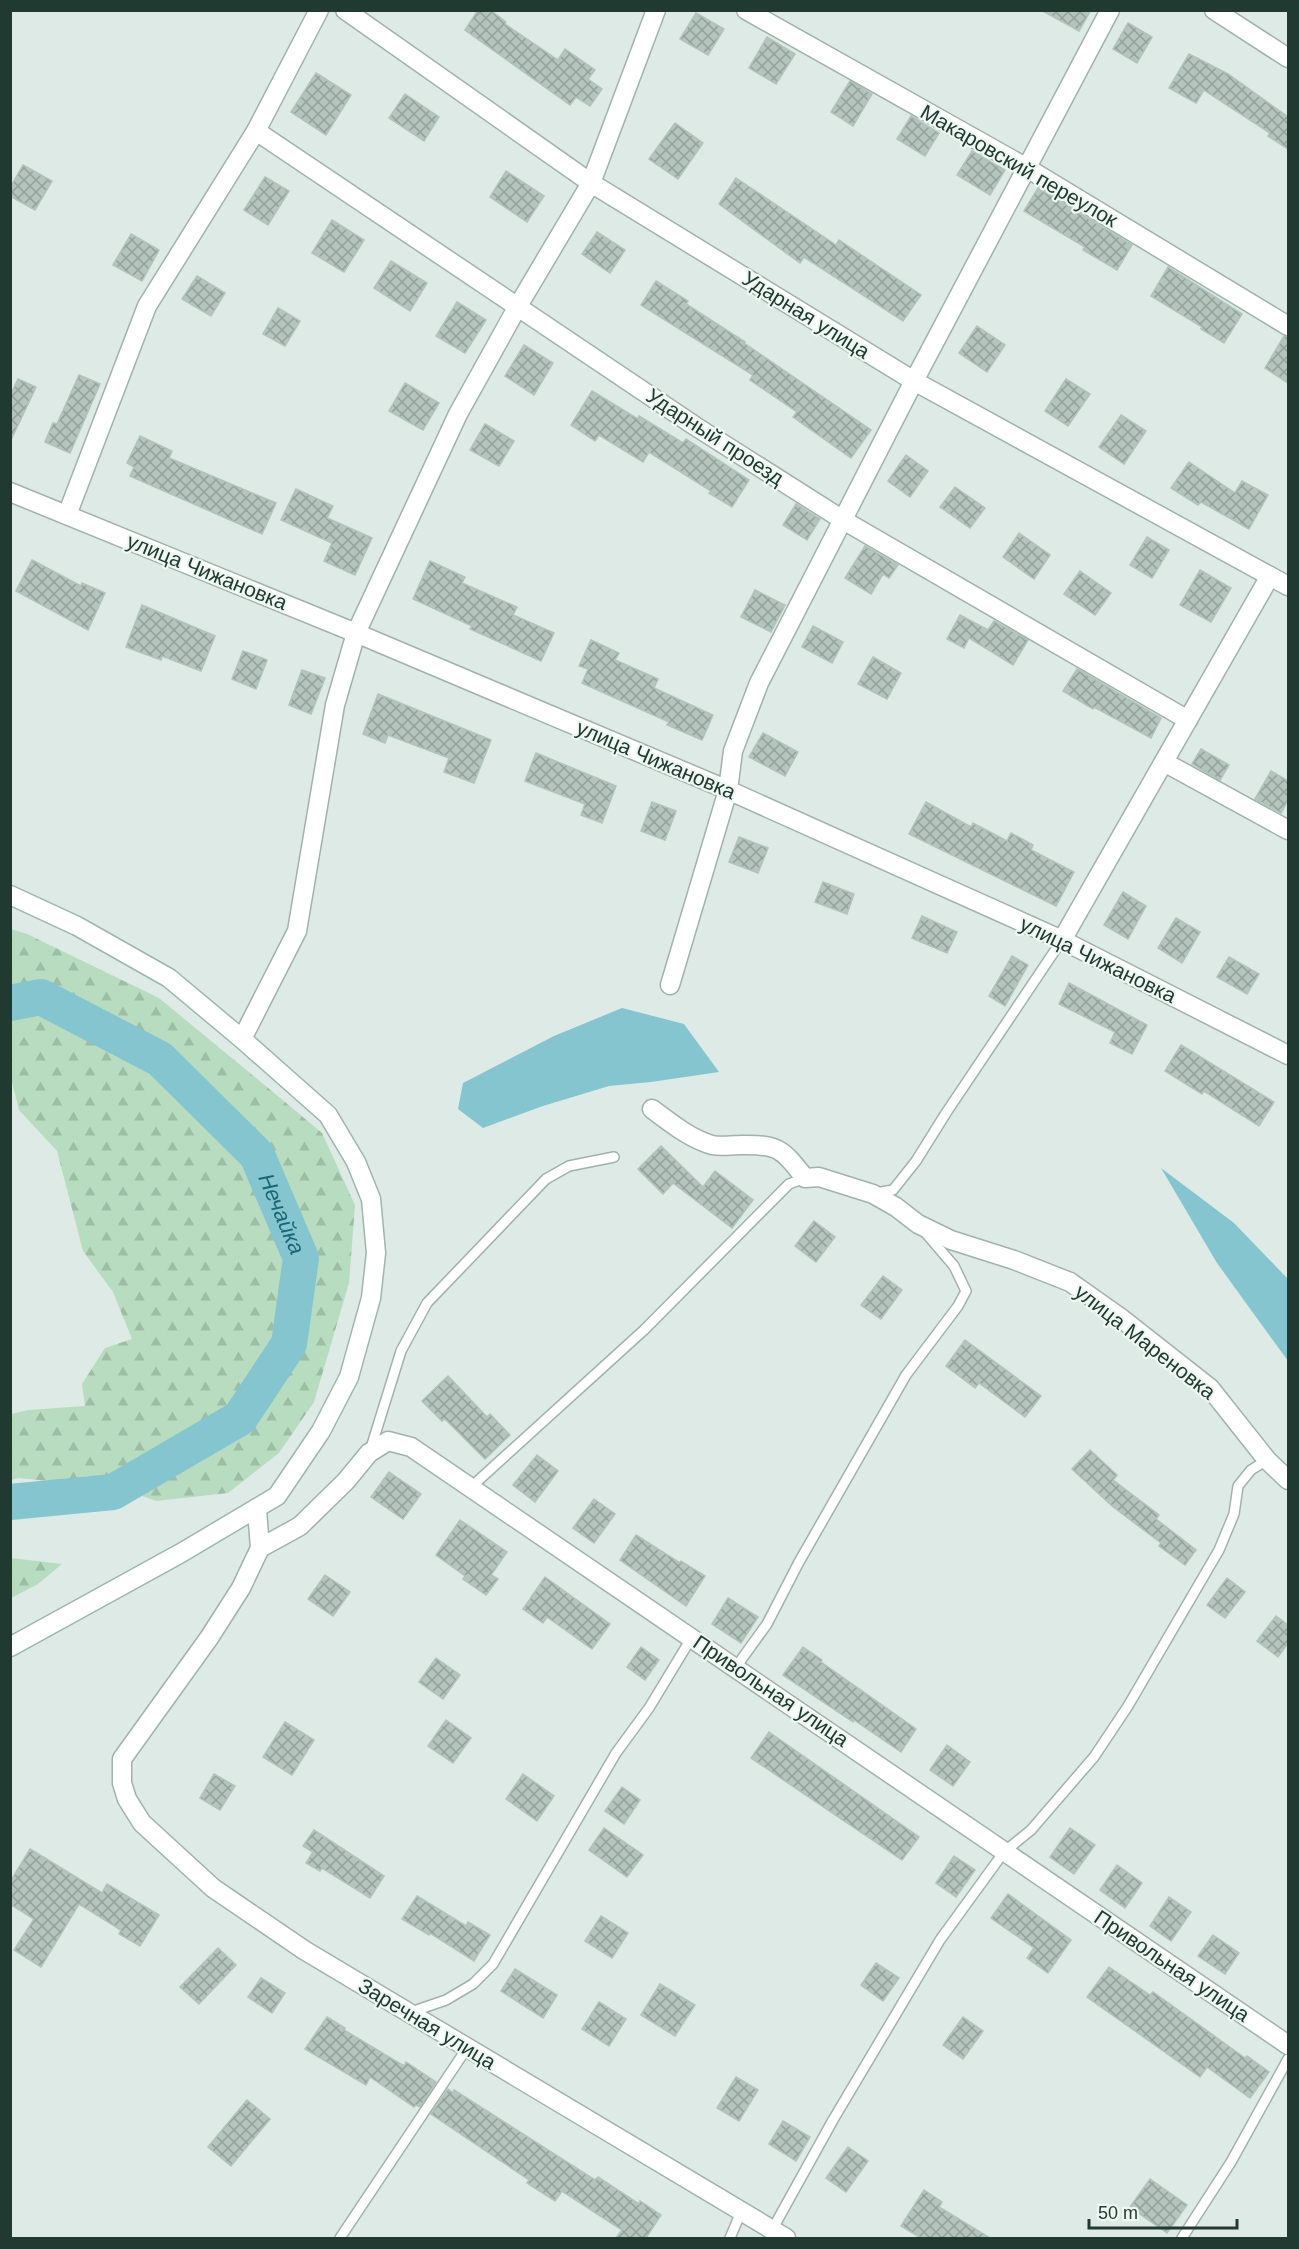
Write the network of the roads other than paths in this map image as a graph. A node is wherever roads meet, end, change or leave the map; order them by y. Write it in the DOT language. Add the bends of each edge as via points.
graph roads {
  1 [pos="319,10"];
  2 [pos="345,10"];
  3 [pos="656,10"];
  4 [pos="746,10"];
  5 [pos="1110,10"];
  6 [pos="1214,10"];
  7 [pos="1288,58"];
  8 [pos="256,131"];
  9 [pos="1027,168"];
  10 [pos="591,183"];
  11 [pos="518,306"];
  12 [pos="1288,326"];
  13 [pos="915,381"];
  14 [pos="10,492"];
  15 [pos="67,515"];
  16 [pos="843,520"];
  17 [pos="1270,576"];
  18 [pos="1288,586"];
  19 [pos="356,633"];
  20 [pos="1188,720"];
  21 [pos="1164,762"];
  22 [pos="728,790"];
  23 [pos="1288,830"];
  24 [pos="10,895"];
  25 [pos="1062,940"];
  26 [pos="670,985"];
  27 [pos="242,1039"];
  28 [pos="1288,1055"];
  29 [pos="652,1109"];
  30 [pos="615,1157"];
  31 [pos="805,1178"];
  32 [pos="873,1194"];
  33 [pos="918,1224"];
  34 [pos="369,1453"];
  35 [pos="1267,1460"];
  36 [pos="1288,1480"];
  37 [pos="470,1488"];
  38 [pos="257,1510"];
  39 [pos="260,1548"];
  40 [pos="692,1637"];
  41 [pos="10,1647"];
  42 [pos="736,1667"];
  43 [pos="1004,1852"];
  44 [pos="409,2013"];
  45 [pos="1288,2045"];
  46 [pos="467,2048"];
  47 [pos="1288,2059"];
  48 [pos="741,2212"];
  49 [pos="779,2234"];
  50 [pos="340,2238"];
  51 [pos="730,2238"];
  52 [pos="1182,2238"];
  1 -- 8 [label="street"];
  2 -- 10 [label="street, Ударная улица"];
  3 -- 10 [label="street"];
  4 -- 9 [label="street, Макаровский переулок"];
  5 -- 9 [label="street"];
  6 -- 7 [label="street"];
  8 -- 11 [label="street, Ударный проезд"];
  8 -- 15 [label="street" via="147,306"];
  9 -- 12 [label="street, Макаровский переулок"];
  9 -- 13 [label="street"];
  10 -- 11 [label="street"];
  10 -- 13 [label="street, Ударная улица"];
  11 -- 16 [label="street, Ударный проезд"];
  11 -- 19 [label="street" via="458,414"];
  13 -- 16 [label="street"];
  13 -- 17 [label="street, Ударная улица"];
  14 -- 15 [label="street, улица Чижановка"];
  15 -- 19 [label="street, улица Чижановка"];
  16 -- 20 [label="street, Ударный проезд"];
  16 -- 22 [label="street" via="759,683 733,751"];
  17 -- 18 [label="street, Ударная улица"];
  17 -- 20 [label="street"];
  19 -- 22 [label="street, улица Чижановка"];
  19 -- 27 [label="street" via="335,705 297,931"];
  20 -- 21 [label="street"];
  21 -- 23 [label="street"];
  21 -- 25 [label="street"];
  22 -- 25 [label="street, улица Чижановка"];
  22 -- 26 [label="street"];
  24 -- 27 [label="street" via="77,926 169,978"];
  25 -- 28 [label="street, улица Чижановка"];
  25 -- 32 [label="lane" via="916,1161 893,1190"];
  27 -- 38 [label="street" via="327,1115 356,1162 371,1199 376,1253 371,1298 349,1377 294,1473 277,1496"];
  29 -- 31 [label="street" via="694,1139 715,1146 775,1147 787,1155"];
  30 -- 34 [label="lane" via="569,1166 546,1179 427,1304 401,1352"];
  31 -- 32 [label="street, улица Мареновка" via="819,1178"];
  31 -- 37 [label="lane" via="789,1184 644,1330"];
  32 -- 33 [label="street, улица Мареновка"];
  33 -- 35 [label="street, улица Мареновка" via="951,1240 1070,1282 1210,1388"];
  33 -- 42 [label="lane" via="954,1266 966,1291 906,1375 767,1624"];
  34 -- 37 [label="street, Привольная улица" via="388,1441 411,1447"];
  34 -- 39 [label="street, Привольная улица" via="300,1526"];
  35 -- 36 [label="street, улица Мареновка"];
  35 -- 43 [label="lane" via="1251,1470 1238,1486 1234,1514 1219,1550 1106,1740 1031,1830"];
  37 -- 40 [label="street, Привольная улица"];
  38 -- 39 [label="street"];
  38 -- 41 [label="street"];
  39 -- 44 [label="street, Заречная улица" via="241,1588 209,1638 122,1759 127,1799 142,1823 213,1888 304,1950"];
  40 -- 42 [label="street, Привольная улица"];
  40 -- 44 [label="lane" via="616,1754 493,1964 473,1984 446,2000"];
  42 -- 43 [label="street, Привольная улица"];
  43 -- 45 [label="street, Привольная улица"];
  43 -- 49 [label="lane" via="940,1940 833,2120"];
  44 -- 46 [label="street, Заречная улица"];
  46 -- 48 [label="street, Заречная улица"];
  46 -- 50 [label="lane"];
  47 -- 52 [label="lane" via="1232,2162"];
  48 -- 49 [label="street, Заречная улица"];
  48 -- 51 [label="lane"];
}
